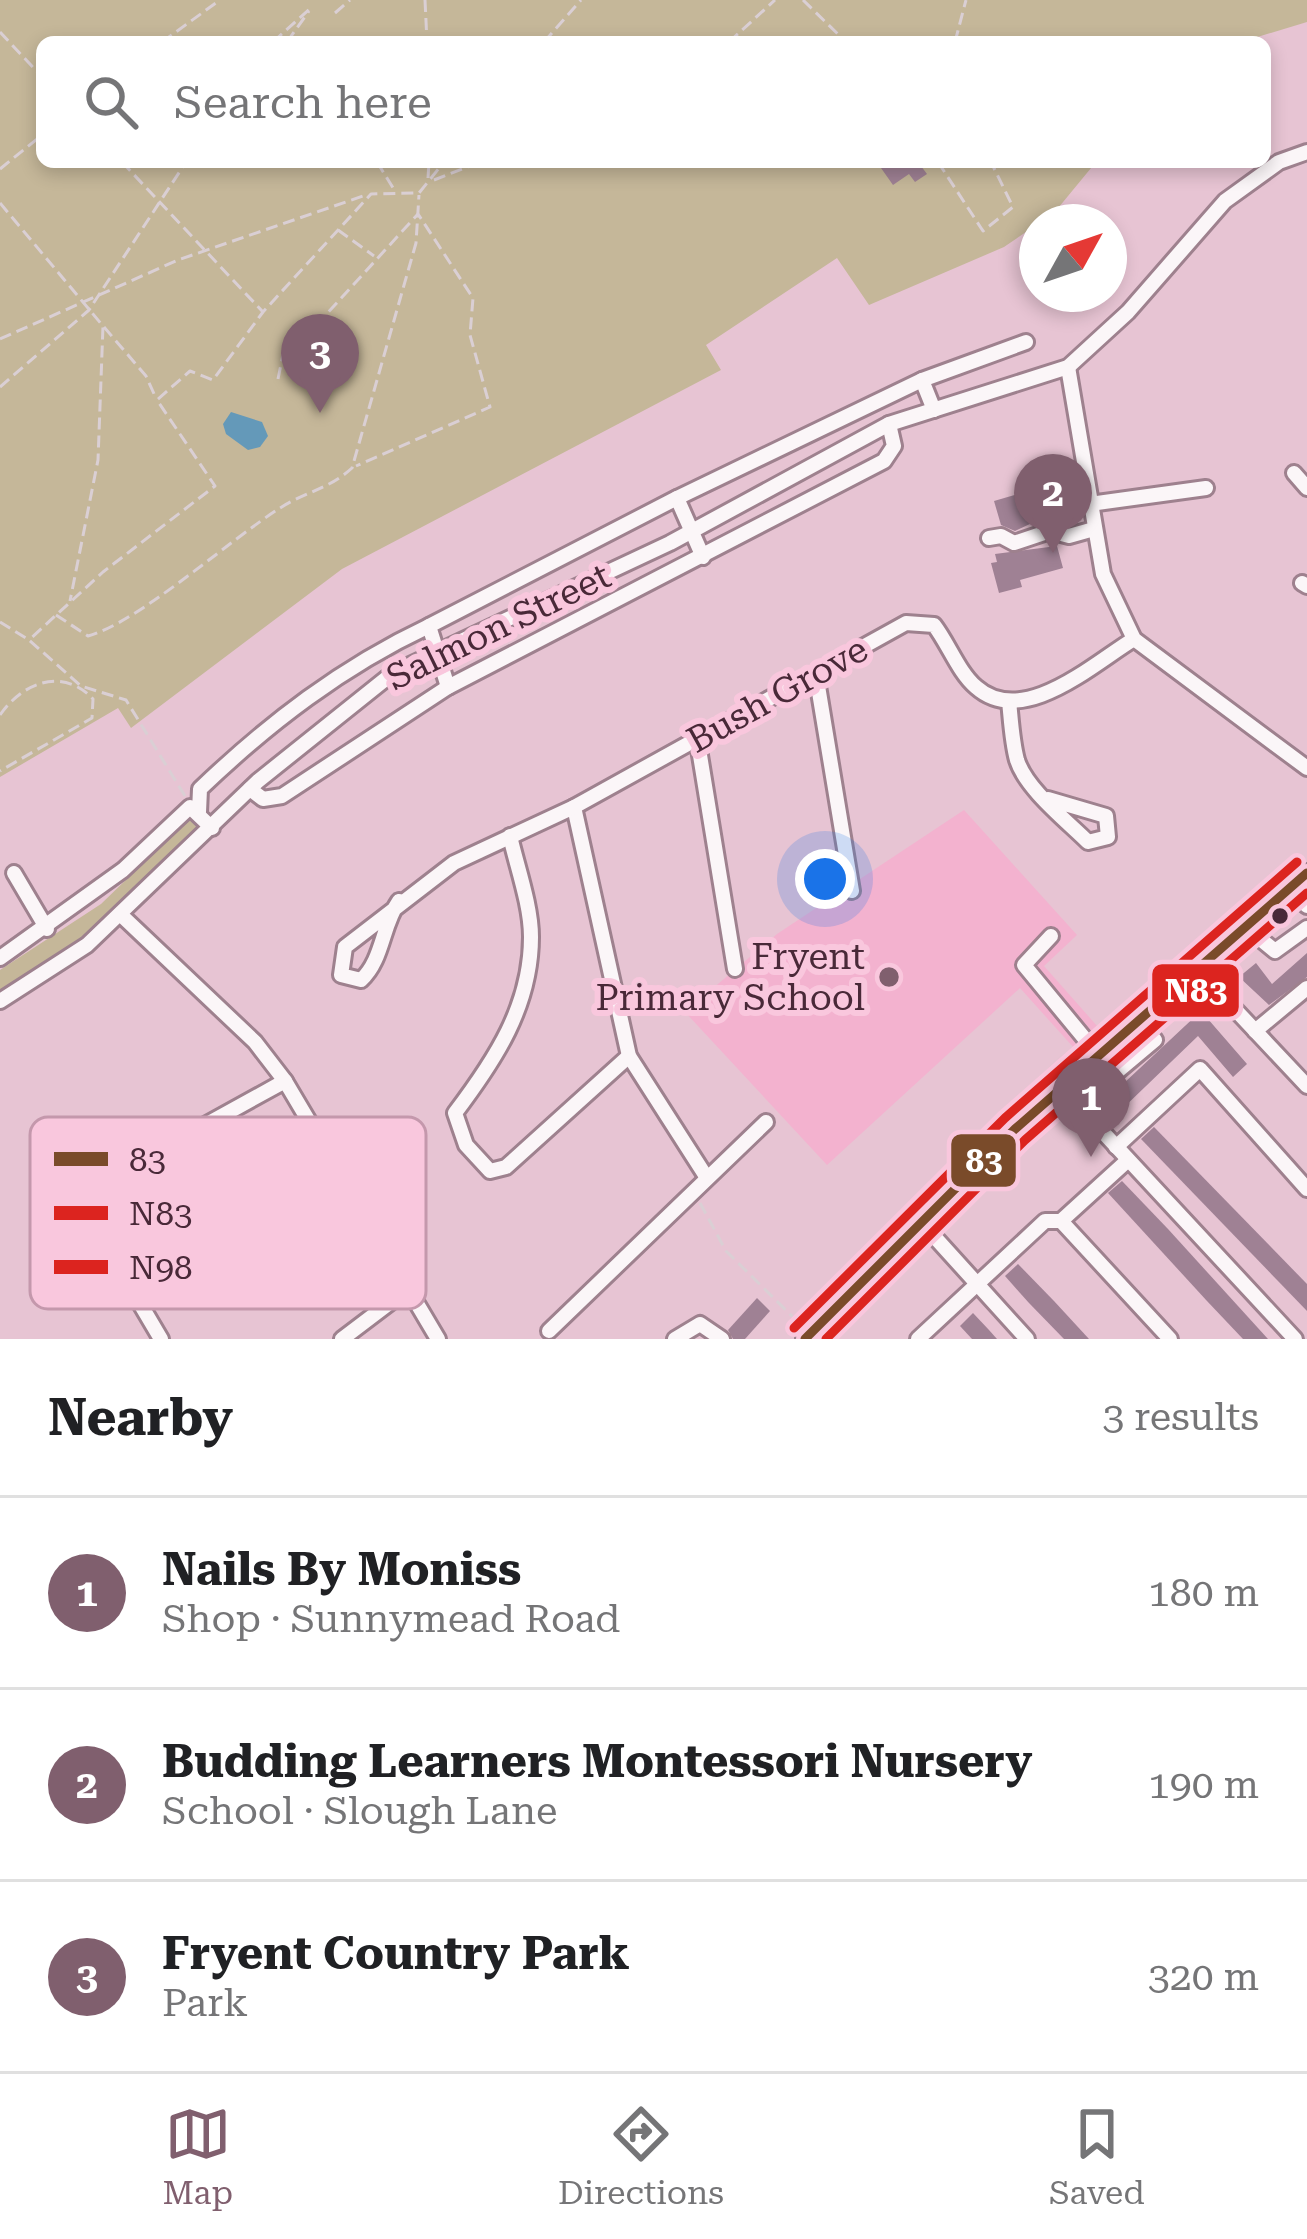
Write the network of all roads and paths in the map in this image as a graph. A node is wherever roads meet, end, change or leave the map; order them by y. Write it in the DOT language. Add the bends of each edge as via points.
graph roads {
  1 [pos="220,0"];
  2 [pos="317,0"];
  3 [pos="350,0"];
  4 [pos="425,0"];
  5 [pos="581,0"];
  6 [pos="775,0"];
  7 [pos="803,0"];
  8 [pos="967,0"];
  9 [pos="313,6"];
  10 [pos="335,13"];
  11 [pos="0,32"];
  12 [pos="170,36"];
  13 [pos="280,36"];
  14 [pos="290,36"];
  15 [pos="427,36"];
  16 [pos="549,36"];
  17 [pos="736,36"];
  18 [pos="840,36"];
  19 [pos="957,36"];
  20 [pos="36,71"];
  21 [pos="36,140"];
  22 [pos="1307,152"];
  23 [pos="128,168"];
  24 [pos="182,168"];
  25 [pos="381,168"];
  26 [pos="429,168"];
  27 [pos="439,168"];
  28 [pos="464,168"];
  29 [pos="942,168"];
  30 [pos="994,168"];
  31 [pos="0,169"];
  32 [pos="428,182"];
  33 [pos="419,193"];
  34 [pos="371,194"];
  35 [pos="396,194"];
  36 [pos="158,200"];
  37 [pos="0,203"];
  38 [pos="418,214"];
  39 [pos="337,229"];
  40 [pos="205,250"];
  41 [pos="375,257"];
  42 [pos="99,296"];
  43 [pos="84,303"];
  44 [pos="89,310"];
  45 [pos="263,312"];
  46 [pos="103,326"];
  47 [pos="0,339"];
  48 [pos="1026,341"];
  49 [pos="1068,367"];
  50 [pos="278,379"];
  51 [pos="922,380"];
  52 [pos="0,387"];
  53 [pos="157,400"];
  54 [pos="934,410"];
  55 [pos="889,424"];
  56 [pos="352,468"];
  57 [pos="799,473"];
  58 [pos="1294,473"];
  59 [pos="1206,488"];
  60 [pos="1307,488"];
  61 [pos="676,498"];
  62 [pos="814,498"];
  63 [pos="1090,505"];
  64 [pos="1094,530"];
  65 [pos="691,531"];
  66 [pos="989,538"];
  67 [pos="703,557"];
  68 [pos="70,603"];
  69 [pos="56,615"];
  70 [pos="0,622"];
  71 [pos="429,626"];
  72 [pos="1135,639"];
  73 [pos="29,640"];
  74 [pos="437,652"];
  75 [pos="816,674"];
  76 [pos="81,686"];
  77 [pos="448,686"];
  78 [pos="1009,701"];
  79 [pos="0,715"];
  80 [pos="697,737"];
  81 [pos="1307,768"];
  82 [pos="0,771"];
  83 [pos="250,789"];
  84 [pos="1048,799"];
  85 [pos="574,807"];
  86 [pos="194,809"];
  87 [pos="212,828"];
  88 [pos="510,836"];
  89 [pos="14,872"];
  90 [pos="1307,873"];
  91 [pos="1288,890"];
  92 [pos="852,891"];
  93 [pos="400,901"];
  94 [pos="1307,906"];
  95 [pos="120,914"];
  96 [pos="1247,928"];
  97 [pos="1307,928"];
  98 [pos="46,929"];
  99 [pos="1051,936"];
  100 [pos="0,958"];
  101 [pos="734,969"];
  102 [pos="1198,971"];
  103 [pos="1307,988"];
  104 [pos="0,1001"];
  105 [pos="1140,1021"];
  106 [pos="1255,1031"];
  107 [pos="1099,1056"];
  108 [pos="629,1057"];
  109 [pos="1080,1071"];
  110 [pos="285,1081"];
  111 [pos="1307,1086"];
  112 [pos="1061,1087"];
  113 [pos="220,1117"];
  114 [pos="306,1117"];
  115 [pos="766,1122"];
  116 [pos="1116,1147"];
  117 [pos="1128,1160"];
  118 [pos="707,1178"];
  119 [pos="1307,1189"];
  120 [pos="693,1191"];
  121 [pos="1061,1221"];
  122 [pos="922,1223"];
  123 [pos="979,1285"];
  124 [pos="143,1309"];
  125 [pos="382,1309"];
  126 [pos="420,1309"];
  127 [pos="549,1330"];
  128 [pos="808,1336"];
  129 [pos="161,1339"];
  130 [pos="342,1339"];
  131 [pos="438,1339"];
  132 [pos="676,1339"];
  133 [pos="722,1339"];
  134 [pos="918,1339"];
  135 [pos="1028,1339"];
  136 [pos="1170,1339"];
  137 [pos="1295,1339"];
  1 -- 12 [label="path"];
  2 -- 9 [label="path"];
  3 -- 10 [label="path"];
  4 -- 15 [label="path"];
  5 -- 16 [label="path"];
  6 -- 17 [label="path"];
  7 -- 18 [label="path"];
  8 -- 19 [label="path"];
  9 -- 13 [label="path"];
  9 -- 14 [label="path"];
  11 -- 20 [label="path"];
  21 -- 31 [label="path"];
  22 -- 49 [label="street" via="1225,201"];
  23 -- 36 [label="path"];
  24 -- 36 [label="path"];
  25 -- 35 [label="path"];
  26 -- 32 [label="path"];
  27 -- 32 [label="path"];
  28 -- 32 [label="path"];
  29 -- 30 [label="path" via="983,231 1012,207"];
  32 -- 33 [label="path"];
  33 -- 35 [label="path"];
  33 -- 38 [label="path"];
  34 -- 35 [label="path"];
  34 -- 39 [label="path"];
  34 -- 40 [label="path"];
  36 -- 40 [label="path"];
  36 -- 42 [label="path"];
  37 -- 43 [label="path"];
  38 -- 41 [label="path"];
  38 -- 56 [label="path"];
  38 -- 56 [label="path" via="472,298 470,335 490,406"];
  39 -- 41 [label="path"];
  39 -- 45 [label="path"];
  40 -- 42 [label="path"];
  40 -- 45 [label="path"];
  41 -- 50 [label="path" via="323,318 285,345"];
  42 -- 43 [label="path"];
  42 -- 44 [label="path"];
  43 -- 44 [label="path"];
  43 -- 47 [label="path"];
  44 -- 46 [label="path"];
  44 -- 52 [label="path"];
  45 -- 53 [label="path" via="213,380 190,371"];
  46 -- 53 [label="path"];
  46 -- 68 [label="path" via="98,460"];
  48 -- 51 [label="street"];
  49 -- 54 [label="street, Salmon Street"];
  49 -- 63 [label="street"];
  51 -- 54 [label="street"];
  51 -- 61 [label="street"];
  53 -- 68 [label="path" via="215,486"];
  54 -- 55 [label="street, Salmon Street"];
  55 -- 57 [label="street, Salmon Street"];
  55 -- 62 [label="street" via="892,454"];
  56 -- 69 [label="path" via="216,550 117,625 88,637"];
  57 -- 62 [label="street"];
  57 -- 65 [label="street, Salmon Street"];
  58 -- 60 [label="street"];
  59 -- 63 [label="street"];
  61 -- 65 [label="street"];
  61 -- 71 [label="street"];
  62 -- 67 [label="street"];
  63 -- 64 [label="street"];
  64 -- 66 [label="street" via="1054,530 1014,543"];
  64 -- 72 [label="street" via="1103,574"];
  65 -- 67 [label="street"];
  65 -- 74 [label="street, Salmon Street"];
  67 -- 77 [label="street"];
  68 -- 69 [label="path"];
  69 -- 73 [label="path"];
  70 -- 73 [label="path"];
  71 -- 74 [label="street"];
  71 -- 86 [label="street" via="284,714 200,789"];
  72 -- 78 [label="street" via="1031,700"];
  72 -- 81 [label="street"];
  73 -- 76 [label="path"];
  74 -- 77 [label="street"];
  74 -- 83 [label="street, Salmon Street" via="394,673"];
  75 -- 78 [label="street, Bush Grove" via="923,621 934,625 976,688"];
  75 -- 80 [label="street, Bush Grove"];
  75 -- 92 [label="street"];
  76 -- 79 [label="path" via="34,684"];
  76 -- 82 [label="path" via="93,699 92,718"];
  76 -- 86 [label="path" via="126,700"];
  77 -- 83 [label="street" via="282,796 263,799"];
  78 -- 84 [label="street" via="1018,764"];
  80 -- 85 [label="street, Bush Grove"];
  80 -- 101 [label="street"];
  83 -- 87 [label="street, Salmon Street"];
  85 -- 88 [label="street, Bush Grove"];
  85 -- 108 [label="street"];
  86 -- 87 [label="street"];
  86 -- 98 [label="street"];
  87 -- 95 [label="street, Salmon Street"];
  88 -- 93 [label="street, Bush Grove"];
  88 -- 108 [label="street" via="531,936 517,1018 455,1113 466,1145 490,1171 506,1167"];
  89 -- 98 [label="street"];
  90 -- 91 [label="main road"];
  91 -- 94 [label="street"];
  91 -- 96 [label="main road"];
  93 -- 93 [label="street, Bush Grove" via="345,947 341,975 362,980 373,968 384,922"];
  95 -- 104 [label="street, Salmon Street"];
  95 -- 110 [label="street" via="255,1042"];
  96 -- 97 [label="street" via="1274,951"];
  96 -- 102 [label="main road"];
  98 -- 100 [label="street"];
  99 -- 107 [label="street" via="1024,965"];
  102 -- 105 [label="main road"];
  102 -- 106 [label="street"];
  103 -- 106 [label="street"];
  105 -- 107 [label="main road"];
  105 -- 109 [label="street" via="1155,1040 1099,1087"];
  106 -- 111 [label="street"];
  107 -- 109 [label="main road"];
  108 -- 118 [label="street"];
  109 -- 112 [label="main road"];
  110 -- 113 [label="street"];
  110 -- 114 [label="street"];
  112 -- 116 [label="street"];
  112 -- 122 [label="main road"];
  115 -- 118 [label="street"];
  116 -- 117 [label="street"];
  116 -- 119 [label="street" via="1200,1070"];
  117 -- 121 [label="street"];
  117 -- 137 [label="street"];
  118 -- 120 [label="street"];
  120 -- 127 [label="street"];
  120 -- 128 [label="path" via="726,1251"];
  121 -- 123 [label="street" via="1045,1221"];
  121 -- 136 [label="street"];
  122 -- 123 [label="street"];
  122 -- 128 [label="main road"];
  123 -- 134 [label="street"];
  123 -- 135 [label="street"];
  124 -- 129 [label="street"];
  125 -- 130 [label="street"];
  126 -- 131 [label="street"];
  132 -- 133 [label="street" via="700,1324"];
}
